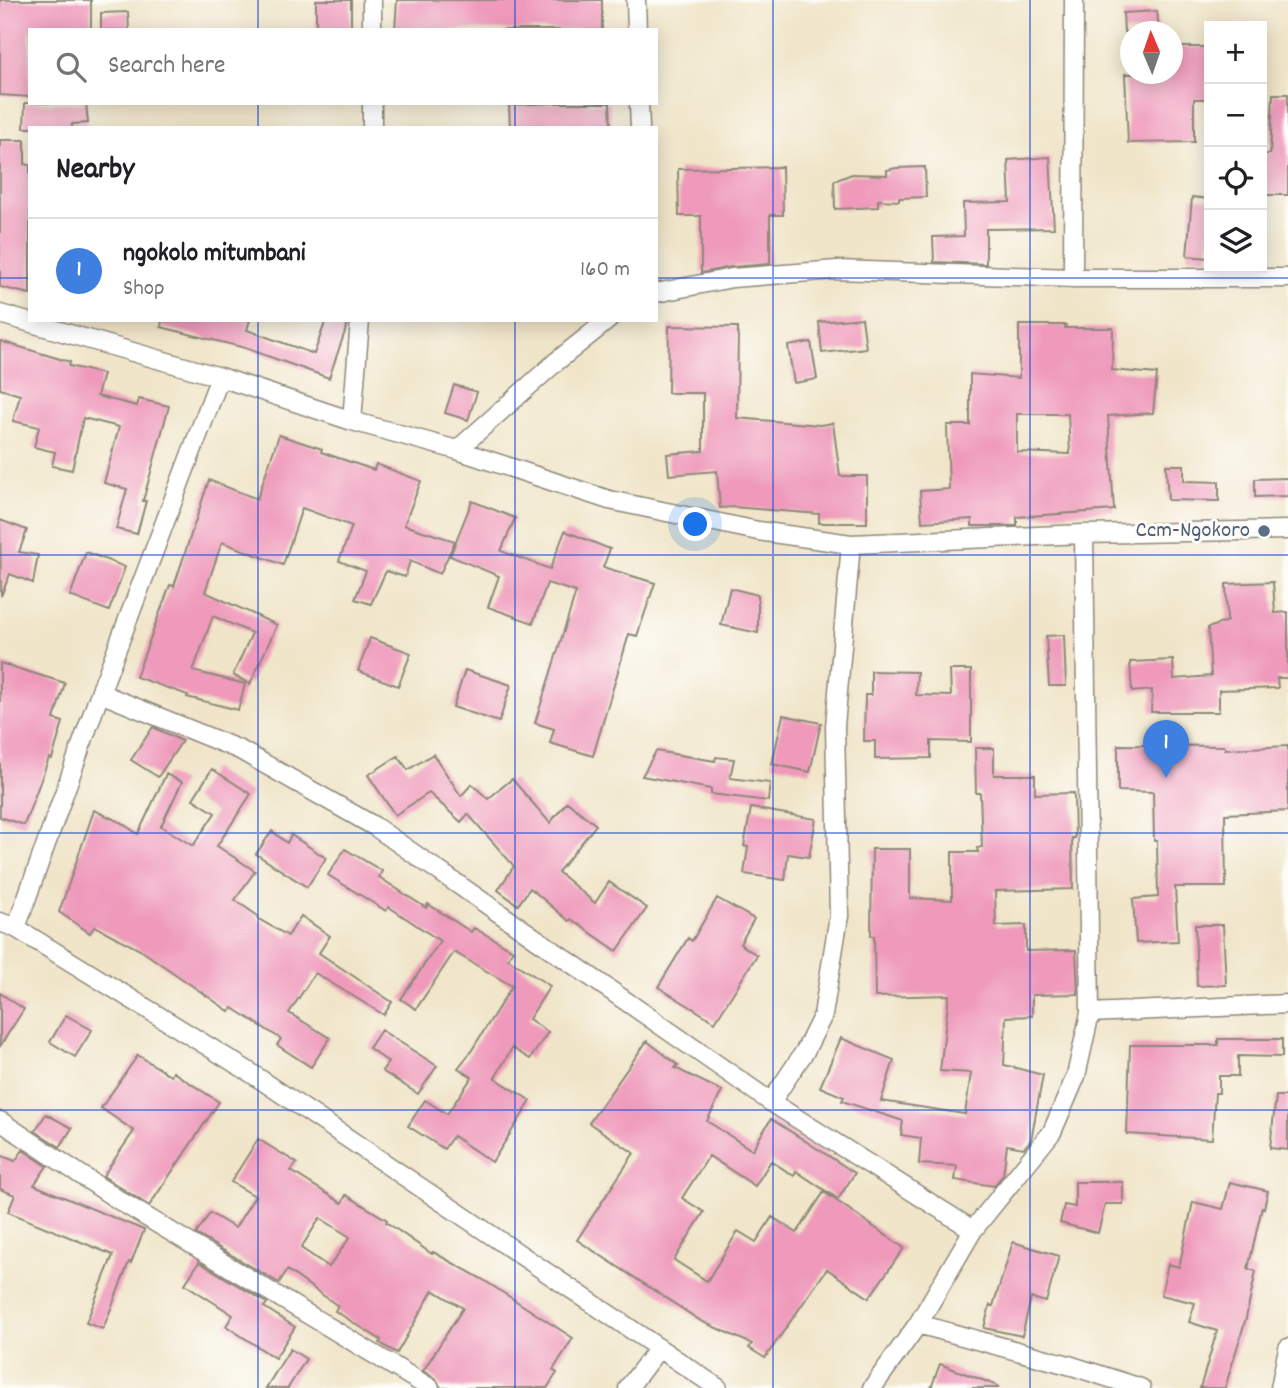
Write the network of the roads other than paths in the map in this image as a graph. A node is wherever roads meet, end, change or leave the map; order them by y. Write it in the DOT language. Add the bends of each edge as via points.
graph roads {
  1 [pos="372,0"];
  2 [pos="636,0"];
  3 [pos="1074,0"];
  4 [pos="372,28"];
  5 [pos="637,28"];
  6 [pos="372,105"];
  7 [pos="639,105"];
  8 [pos="372,126"];
  9 [pos="640,126"];
  10 [pos="1073,278"];
  11 [pos="1288,278"];
  12 [pos="658,293"];
  13 [pos="0,314"];
  14 [pos="360,322"];
  15 [pos="606,322"];
  16 [pos="219,377"];
  17 [pos="352,421"];
  18 [pos="457,450"];
  19 [pos="1288,530"];
  20 [pos="1084,534"];
  21 [pos="851,544"];
  22 [pos="100,692"];
  23 [pos="8,925"];
  24 [pos="1288,1004"];
  25 [pos="1090,1013"];
  26 [pos="771,1102"];
  27 [pos="0,1121"];
  28 [pos="973,1230"];
  29 [pos="918,1324"];
  30 [pos="1288,1348"];
  31 [pos="658,1349"];
  32 [pos="430,1388"];
  33 [pos="628,1388"];
  34 [pos="718,1388"];
  35 [pos="872,1388"];
  36 [pos="1141,1388"];
  37 [pos="1280,1388"];
  1 -- 4 [label="street"];
  2 -- 5 [label="street"];
  3 -- 10 [label="street"];
  6 -- 8 [label="street"];
  7 -- 9 [label="street"];
  10 -- 11 [label="street"];
  10 -- 12 [label="street" via="837,270 732,278"];
  13 -- 16 [label="street"];
  14 -- 17 [label="street"];
  15 -- 18 [label="street"];
  16 -- 17 [label="street"];
  16 -- 22 [label="street"];
  17 -- 18 [label="street"];
  18 -- 21 [label="street" via="609,500 758,531"];
  19 -- 20 [label="street"];
  20 -- 21 [label="street"];
  20 -- 25 [label="street"];
  21 -- 26 [label="street" via="835,726 839,916 822,1015 805,1051"];
  22 -- 23 [label="street"];
  22 -- 26 [label="street" via="240,750 374,826"];
  23 -- 31 [label="street" via="248,1071"];
  24 -- 25 [label="street"];
  25 -- 28 [label="street" via="1076,1076 1052,1132"];
  26 -- 28 [label="street"];
  27 -- 32 [label="street" via="120,1201"];
  28 -- 29 [label="street"];
  29 -- 35 [label="street"];
  29 -- 36 [label="street"];
  30 -- 37 [label="street"];
  31 -- 33 [label="street"];
  31 -- 34 [label="street"];
}
